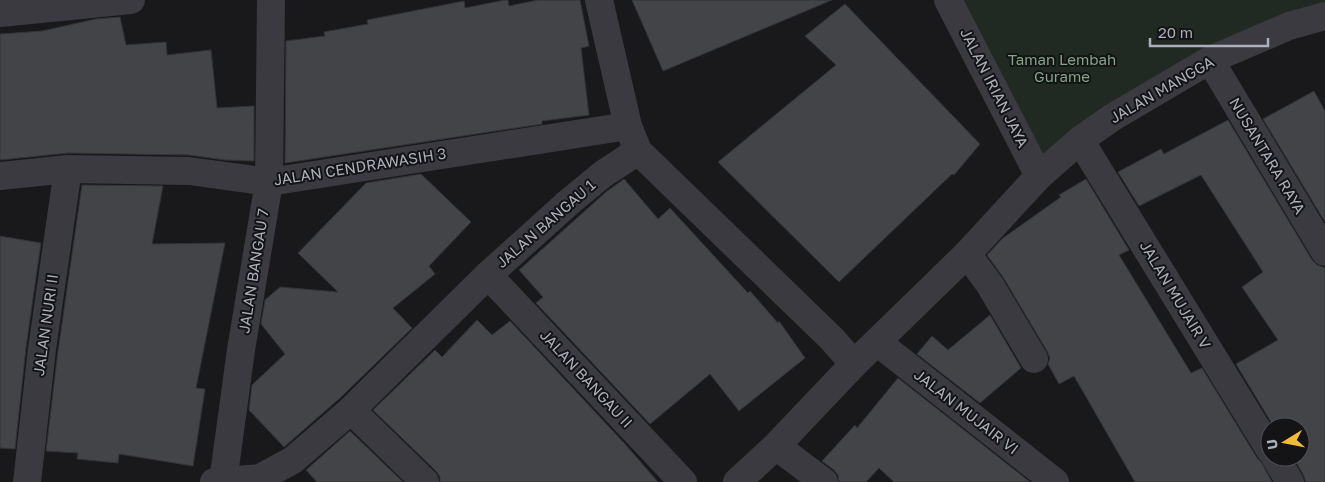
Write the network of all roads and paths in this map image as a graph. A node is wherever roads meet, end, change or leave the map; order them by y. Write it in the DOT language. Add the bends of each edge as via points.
graph roads {
  1 [pos="131,0"];
  2 [pos="271,0"];
  3 [pos="599,0"];
  4 [pos="948,0"];
  5 [pos="0,13"];
  6 [pos="1325,16"];
  7 [pos="1210,60"];
  8 [pos="628,126"];
  9 [pos="1080,140"];
  10 [pos="638,151"];
  11 [pos="68,169"];
  12 [pos="0,176"];
  13 [pos="1039,176"];
  14 [pos="269,182"];
  15 [pos="1325,252"];
  16 [pos="967,254"];
  17 [pos="488,276"];
  18 [pos="877,342"];
  19 [pos="1034,359"];
  20 [pos="854,364"];
  21 [pos="351,410"];
  22 [pos="1260,434"];
  23 [pos="776,446"];
  24 [pos="1281,467"];
  25 [pos="27,482"];
  26 [pos="214,482"];
  27 [pos="223,482"];
  28 [pos="425,482"];
  29 [pos="683,482"];
  30 [pos="737,482"];
  31 [pos="824,482"];
  32 [pos="1055,482"];
  33 [pos="1290,482"];
  1 -- 5 [label="street"];
  2 -- 14 [label="street, JALAN BANGAU 7"];
  3 -- 8 [label="street"];
  4 -- 13 [label="street, JALAN IRIAN JAYA"];
  6 -- 7 [label="street, JALAN MANGGA" via="1289,26"];
  7 -- 9 [label="street, JALAN MANGGA"];
  7 -- 15 [label="street, NUSANTARA RAYA"];
  8 -- 10 [label="street"];
  8 -- 14 [label="street, JALAN CENDRAWASIH 3"];
  9 -- 13 [label="street, JALAN MANGGA"];
  9 -- 22 [label="street, JALAN MUJAIR V"];
  10 -- 17 [label="street, JALAN BANGAU 1" via="569,202"];
  10 -- 20 [label="street"];
  11 -- 12 [label="street, JALAN CENDRAWASIH 3"];
  11 -- 14 [label="street, JALAN CENDRAWASIH 3" via="189,171"];
  11 -- 25 [label="street, JALAN NURI II"];
  13 -- 16 [label="street, JALAN MANGGA"];
  14 -- 27 [label="street, JALAN BANGAU 7"];
  16 -- 18 [label="street, JALAN MANGGA"];
  16 -- 19 [label="street"];
  17 -- 21 [label="street, JALAN BANGAU 1"];
  17 -- 29 [label="street, JALAN BANGAU II"];
  18 -- 20 [label="street, JALAN MANGGA"];
  18 -- 32 [label="street, JALAN MUJAIR VI"];
  20 -- 23 [label="street, JALAN MANGGA"];
  21 -- 27 [label="street, JALAN BANGAU 1" via="293,460 260,478"];
  21 -- 28 [label="street"];
  23 -- 30 [label="street, JALAN MANGGA"];
  23 -- 31 [label="street"];
  24 -- 33 [label="street"];
  26 -- 27 [label="street, JALAN BANGAU 1"];
}
